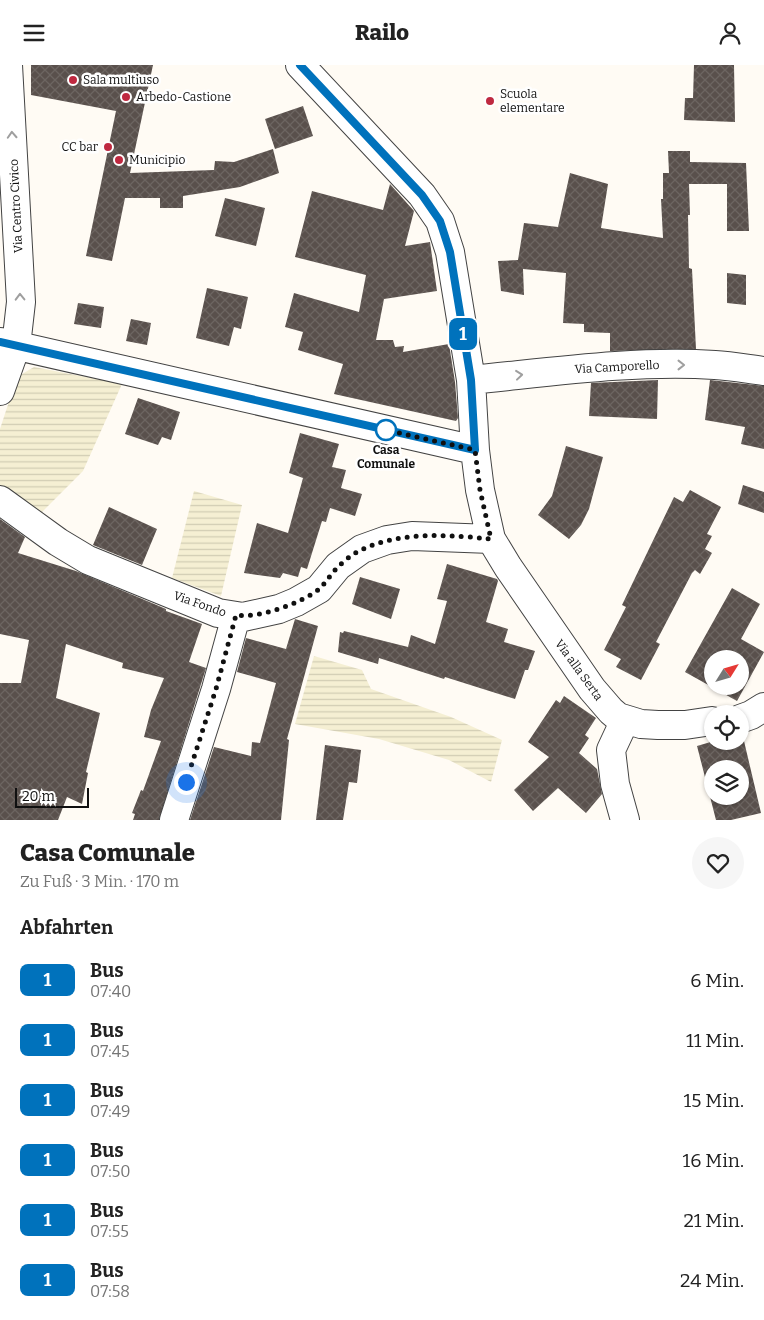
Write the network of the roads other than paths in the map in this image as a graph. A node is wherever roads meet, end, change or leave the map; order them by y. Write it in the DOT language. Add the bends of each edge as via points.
graph roads {
  1 [pos="8,65"];
  2 [pos="300,65"];
  3 [pos="8,344"];
  4 [pos="764,371"];
  5 [pos="471,380"];
  6 [pos="0,391"];
  7 [pos="475,450"];
  8 [pos="0,500"];
  9 [pos="491,539"];
  10 [pos="236,615"];
  11 [pos="764,707"];
  12 [pos="749,714"];
  13 [pos="625,720"];
  14 [pos="704,722"];
  15 [pos="174,820"];
  16 [pos="625,820"];
  3 -- 1 [label="street, Via Centro Civico, one-way" via="21,302"];
  2 -- 5 [label="street, Via alla Serta" via="422,195 440,221 450,252"];
  3 -- 6 [label="street"];
  3 -- 7 [label="street"];
  5 -- 4 [label="street, Via Camporello, one-way" via="605,366 715,365"];
  5 -- 7 [label="street, Via alla Serta"];
  7 -- 9 [label="street, Via alla Serta"];
  8 -- 10 [label="street, Via Fondo" via="88,560 218,613"];
  9 -- 10 [label="street, Via Fondo" via="412,536 388,540 362,549 338,566 319,589 296,602 260,614"];
  9 -- 13 [label="street, Via alla Serta" via="592,689 611,711"];
  10 -- 15 [label="street"];
  11 -- 12 [label="street"];
  13 -- 14 [label="street, Via alla Serta" via="658,725"];
  13 -- 16 [label="street" via="611,750 615,784"];
}
